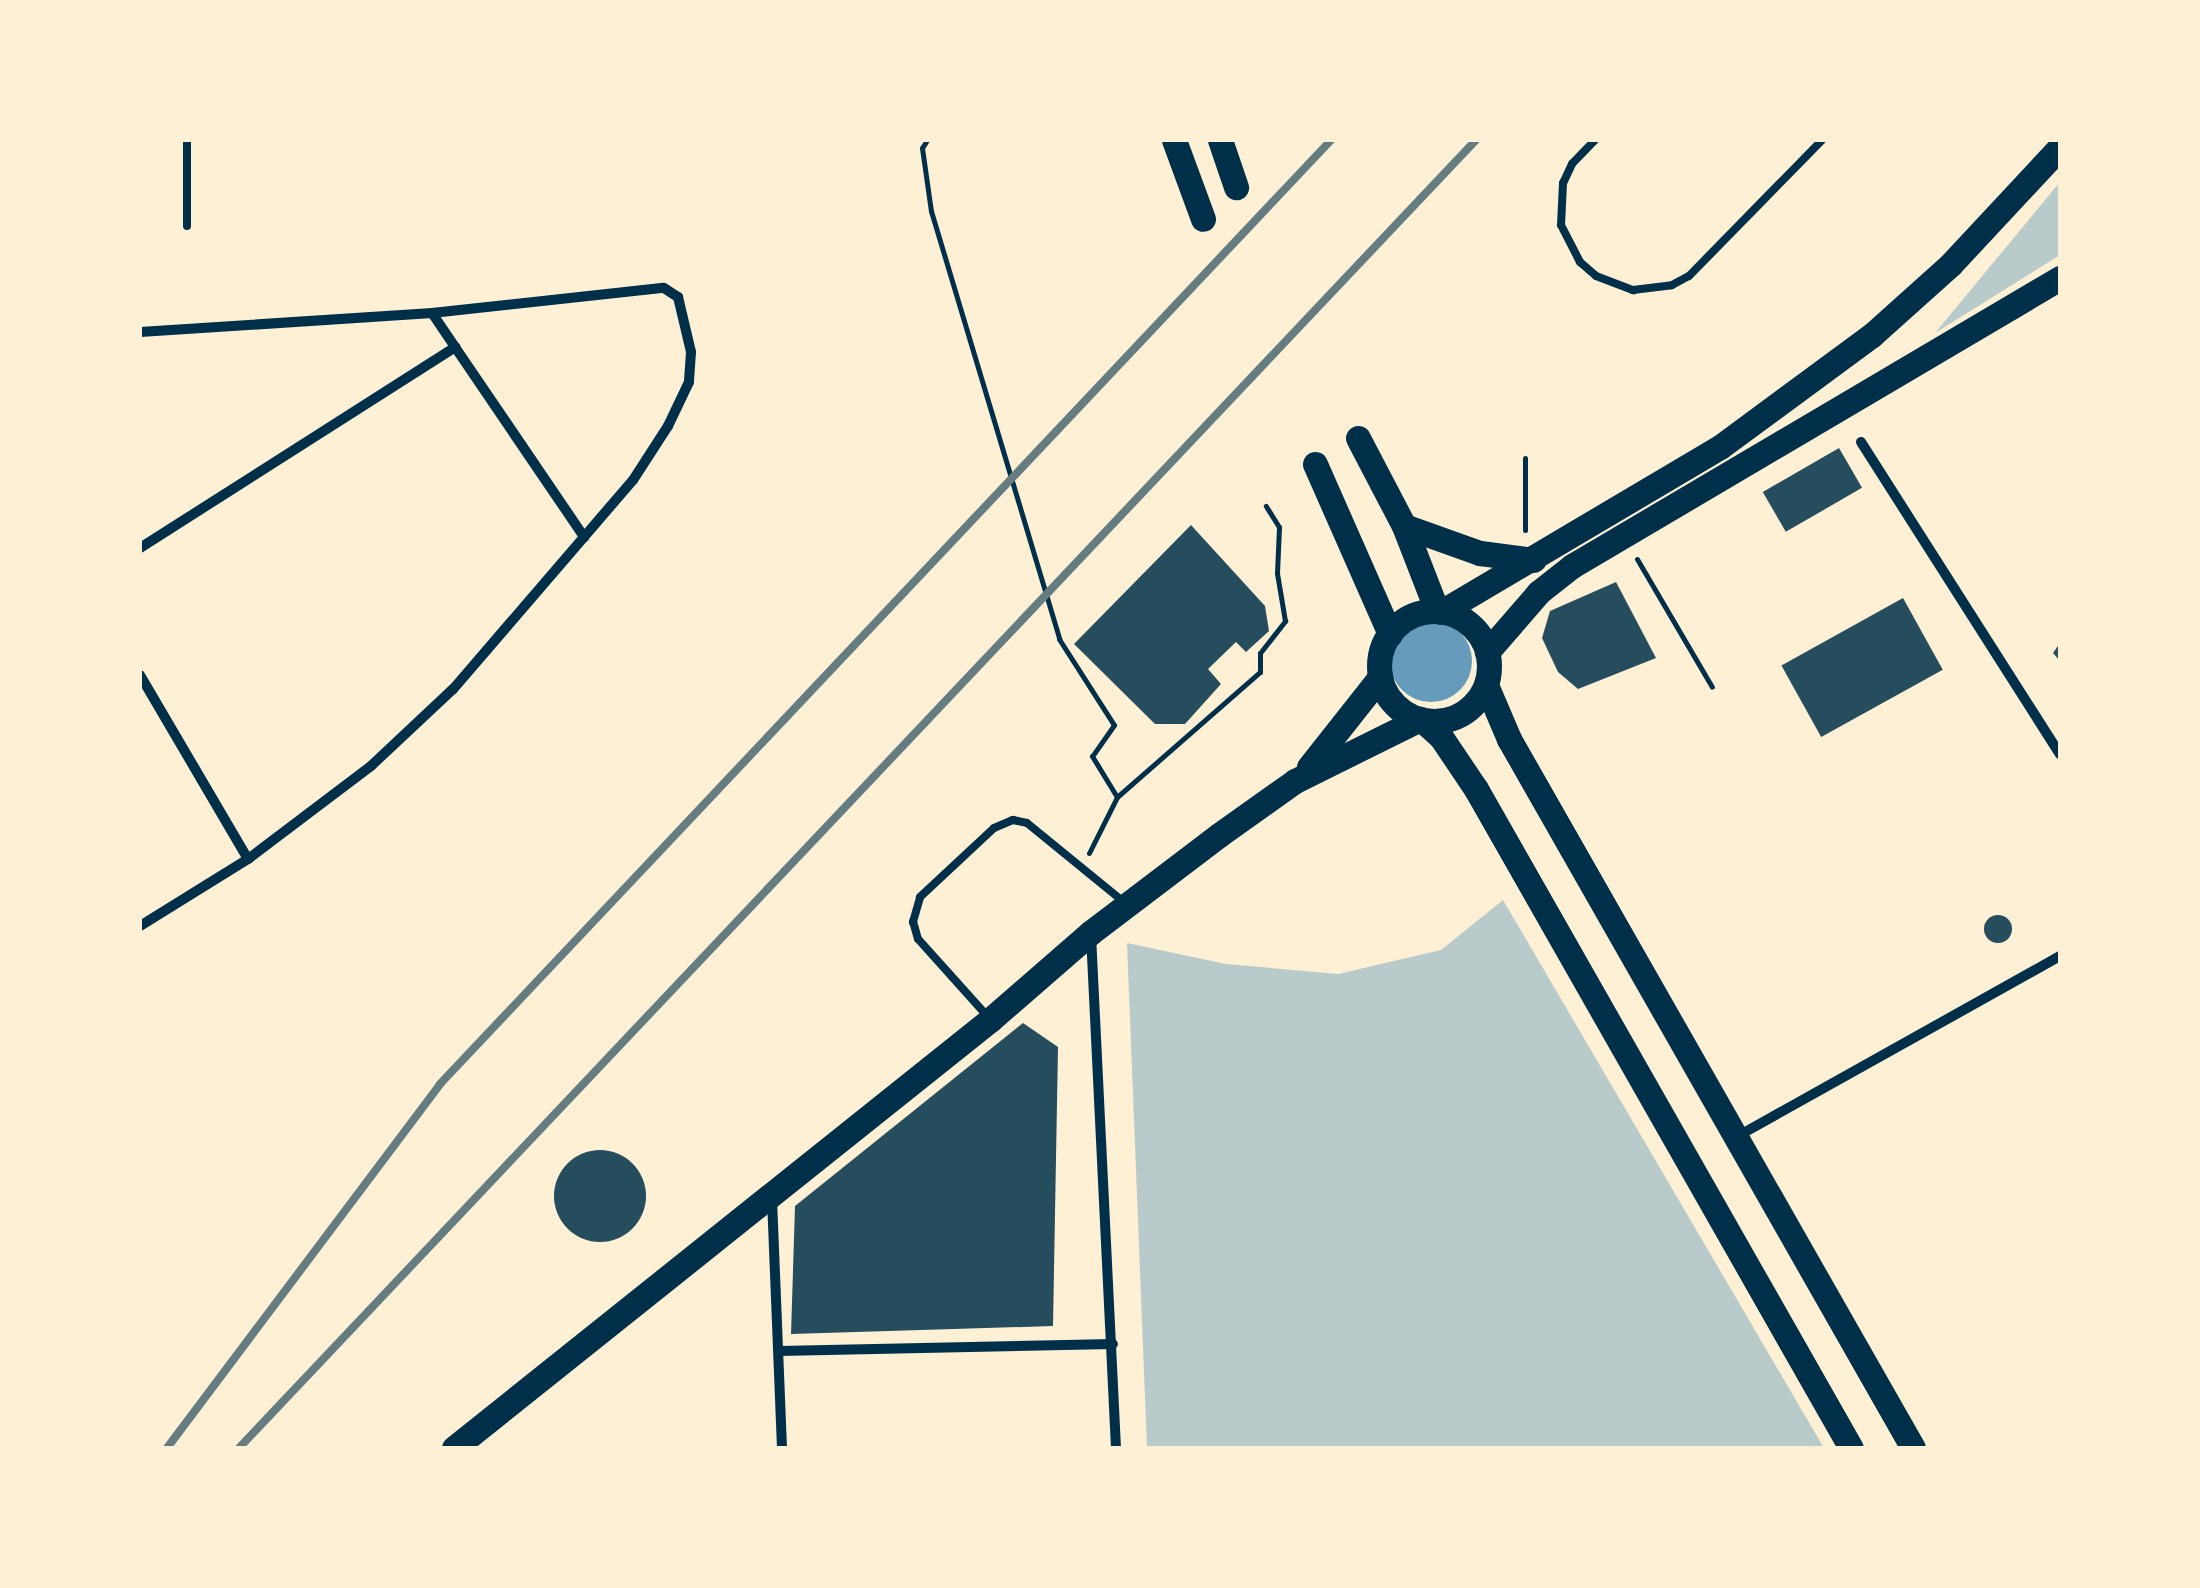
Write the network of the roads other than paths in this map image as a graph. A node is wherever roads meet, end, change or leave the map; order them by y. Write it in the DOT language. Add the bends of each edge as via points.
graph roads {
  1 [pos="187,140"];
  2 [pos="1174,140"];
  3 [pos="1220,140"];
  4 [pos="1595,140"];
  5 [pos="1822,140"];
  6 [pos="2060,147"];
  7 [pos="1236,187"];
  8 [pos="1204,220"];
  9 [pos="186,226"];
  10 [pos="2060,278"];
  11 [pos="432,312"];
  12 [pos="140,332"];
  13 [pos="455,347"];
  14 [pos="1358,438"];
  15 [pos="1861,442"];
  16 [pos="1315,464"];
  17 [pos="1404,526"];
  18 [pos="584,538"];
  19 [pos="140,548"];
  20 [pos="1529,548"];
  21 [pos="1439,611"];
  22 [pos="1390,634"];
  23 [pos="1488,652"];
  24 [pos="140,675"];
  25 [pos="1380,677"];
  26 [pos="1486,685"];
  27 [pos="1421,720"];
  28 [pos="2060,754"];
  29 [pos="1295,781"];
  30 [pos="248,860"];
  31 [pos="1128,904"];
  32 [pos="140,926"];
  33 [pos="1090,934"];
  34 [pos="2060,956"];
  35 [pos="990,1020"];
  36 [pos="1736,1138"];
  37 [pos="772,1192"];
  38 [pos="1113,1344"];
  39 [pos="779,1351"];
  40 [pos="454,1448"];
  41 [pos="782,1448"];
  42 [pos="1116,1448"];
  43 [pos="1852,1448"];
  44 [pos="1913,1448"];
  1 -- 9 [label="lane"];
  2 -- 8 [label="main road"];
  3 -- 7 [label="main road"];
  4 -- 5 [label="lane" via="1563,183 1562,225 1568,244 1596,276 1633,290 1672,286 1690,276"];
  6 -- 20 [label="main road" via="1951,264 1872,335 1720,447"];
  10 -- 23 [label="main road" via="1623,535 1539,592"];
  11 -- 12 [label="street"];
  11 -- 13 [label="street"];
  11 -- 18 [label="street" via="664,288 678,297 691,352 689,382 633,480"];
  13 -- 18 [label="street"];
  13 -- 19 [label="street"];
  14 -- 17 [label="main road"];
  15 -- 28 [label="street"];
  16 -- 22 [label="main road"];
  17 -- 20 [label="main road" via="1480,553"];
  17 -- 21 [label="main road"];
  18 -- 30 [label="street" via="453,689 371,766"];
  20 -- 21 [label="main road"];
  21 -- 22 [label="main road" via="1410,616"];
  21 -- 23 [label="main road" via="1470,624"];
  22 -- 25 [label="main road"];
  23 -- 26 [label="main road"];
  24 -- 30 [label="street"];
  25 -- 27 [label="main road" via="1394,704"];
  25 -- 29 [label="main road"];
  26 -- 27 [label="main road" via="1467,710"];
  26 -- 36 [label="main road" via="1510,739"];
  27 -- 29 [label="main road"];
  27 -- 43 [label="main road" via="1476,788"];
  29 -- 31 [label="main road"];
  30 -- 32 [label="street"];
  31 -- 33 [label="main road"];
  31 -- 35 [label="lane" via="1027,823 1013,820 994,828 920,898 913,922 918,939"];
  33 -- 35 [label="main road"];
  33 -- 38 [label="street"];
  34 -- 36 [label="street"];
  35 -- 37 [label="main road"];
  36 -- 44 [label="main road"];
  37 -- 39 [label="street"];
  37 -- 40 [label="main road"];
  38 -- 39 [label="street"];
  38 -- 42 [label="street"];
  39 -- 41 [label="street"];
}
